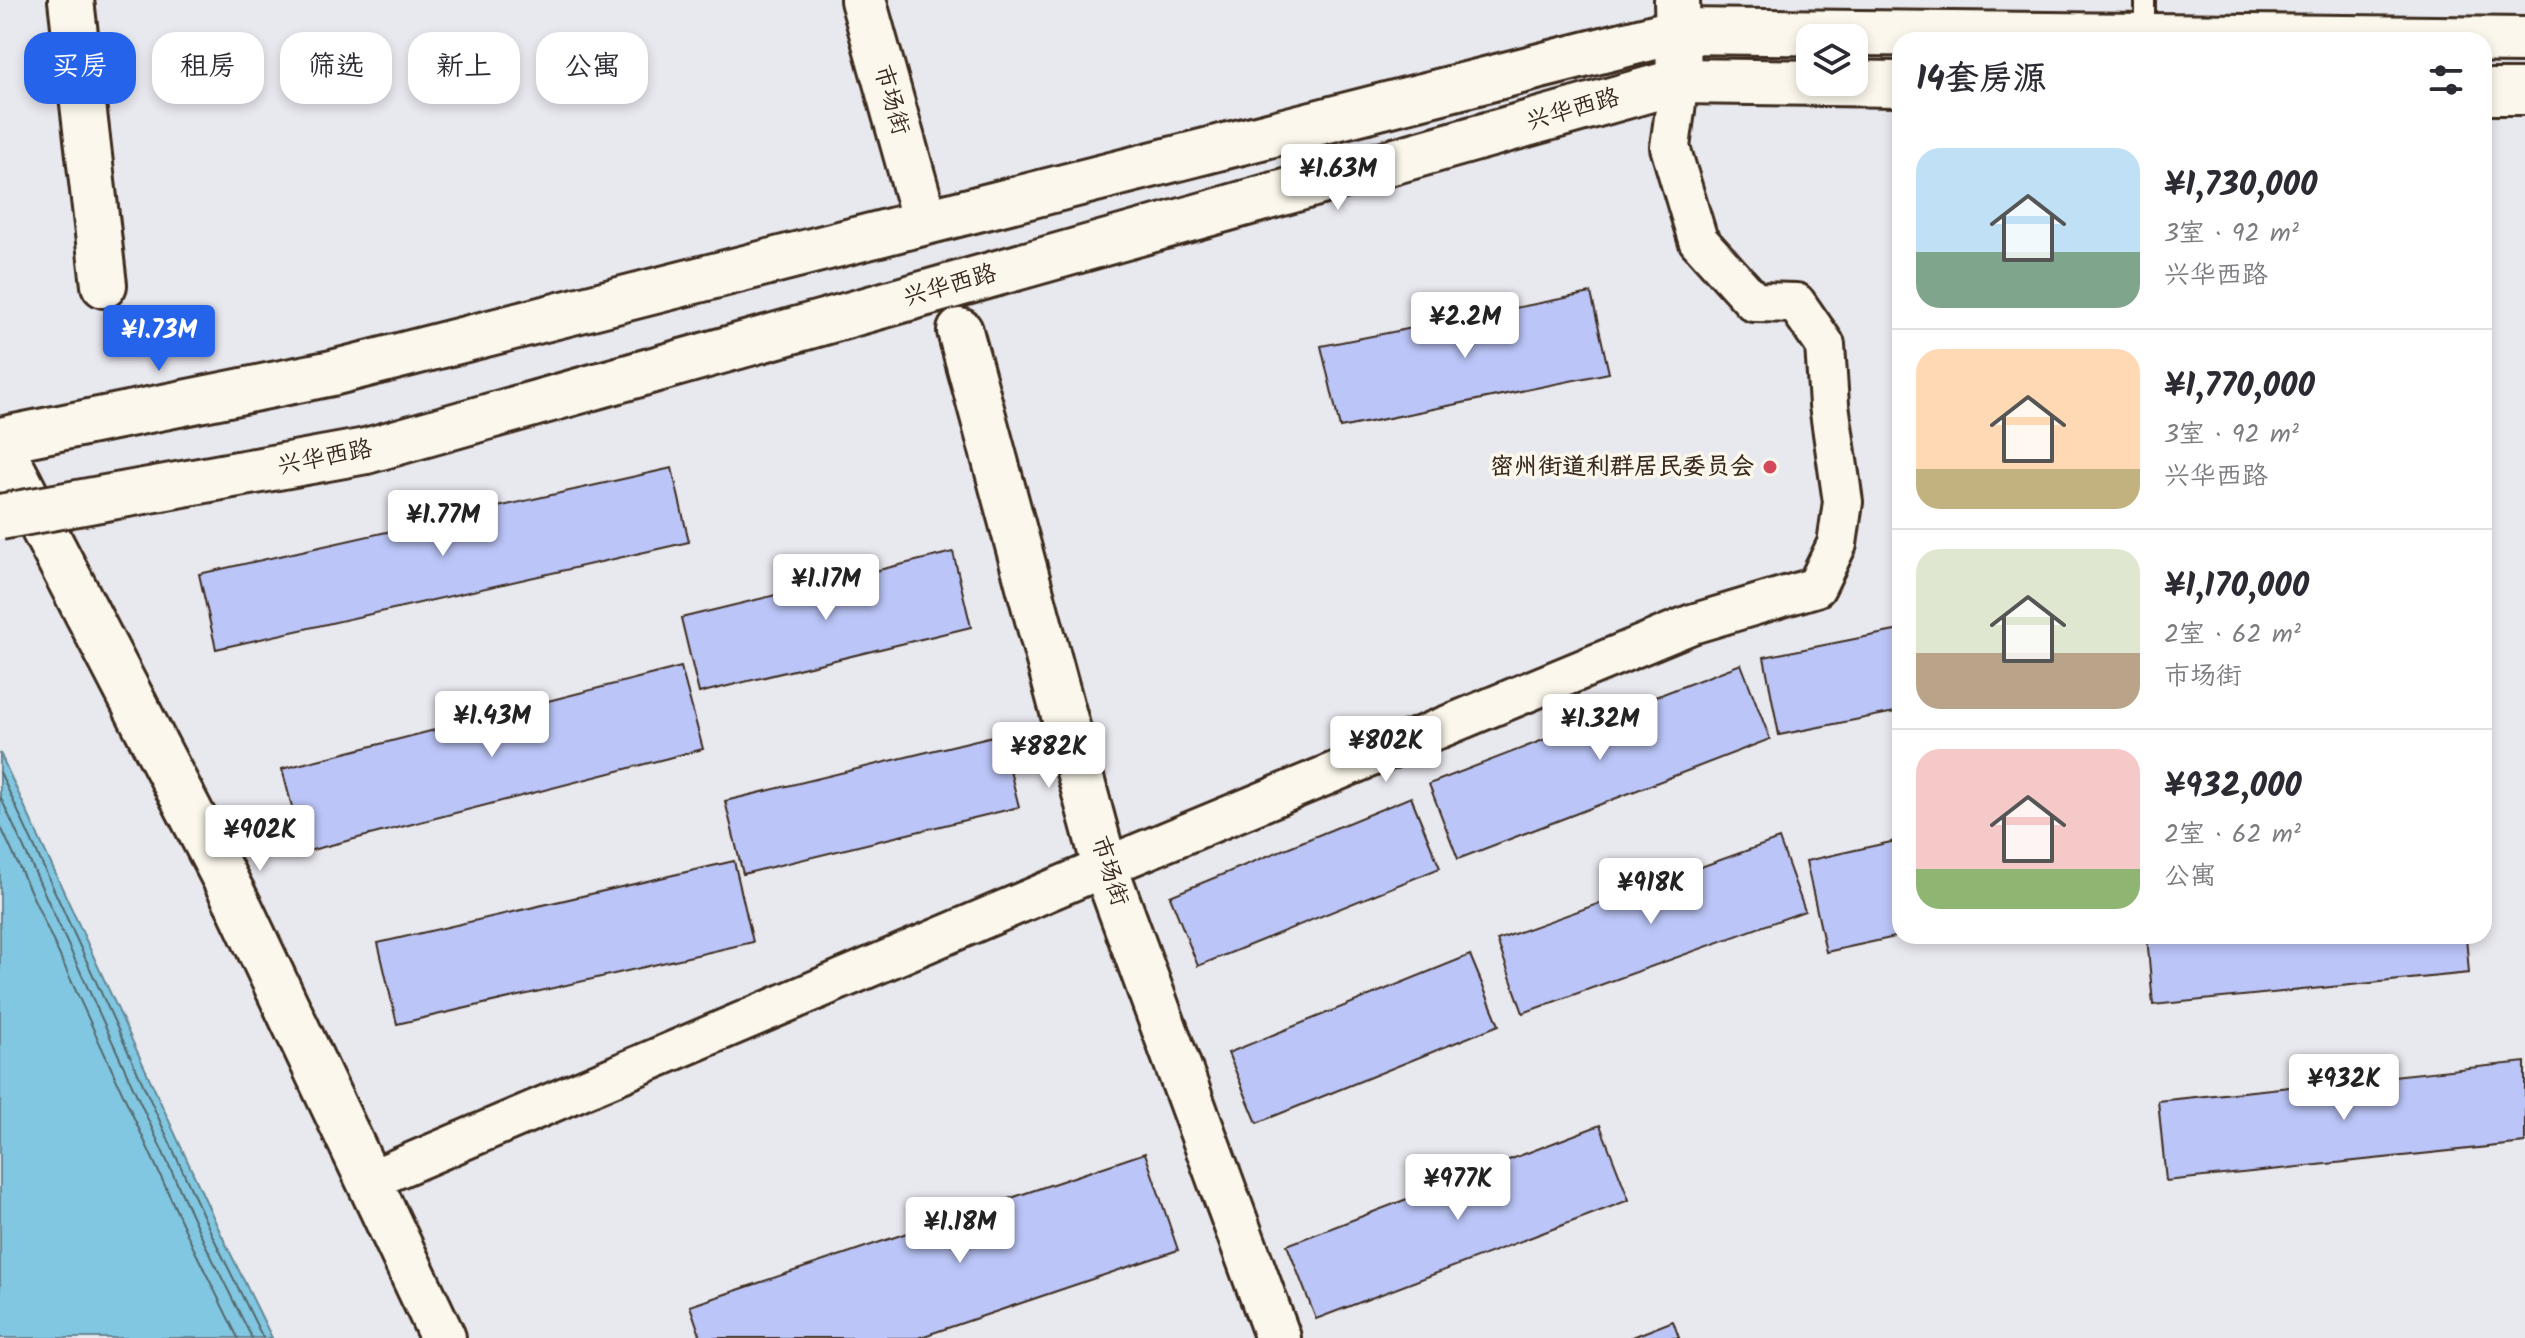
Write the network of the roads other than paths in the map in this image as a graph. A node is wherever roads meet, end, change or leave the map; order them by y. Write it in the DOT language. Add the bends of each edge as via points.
graph roads {
  1 [pos="71,0"];
  2 [pos="863,0"];
  3 [pos="1677,16"];
  4 [pos="2145,18"];
  5 [pos="2387,32"];
  6 [pos="2492,38"];
  7 [pos="2525,40"];
  8 [pos="1679,81"];
  9 [pos="1892,84"];
  10 [pos="2492,92"];
  11 [pos="2525,92"];
  12 [pos="919,200"];
  13 [pos="104,285"];
  14 [pos="960,331"];
  15 [pos="0,442"];
  16 [pos="0,517"];
  17 [pos="1105,867"];
  18 [pos="368,1181"];
  19 [pos="443,1338"];
  20 [pos="1278,1338"];
  1 -- 13 [label="main road"];
  2 -- 12 [label="main road, 市场街"];
  3 -- 4 [label="main road"];
  3 -- 8 [label="main road"];
  3 -- 15 [label="main road" via="332,373"];
  4 -- 5 [label="main road"];
  6 -- 7 [label="main road"];
  8 -- 9 [label="main road, 兴华西路"];
  8 -- 16 [label="main road, 兴华西路, bridge" via="366,451"];
  8 -- 17 [label="street" via="1670,147 1698,240 1754,302 1796,303 1825,345 1843,502 1837,544 1816,587 1692,624"];
  10 -- 11 [label="main road"];
  14 -- 17 [label="main road, 市场街"];
  15 -- 18 [label="main road" via="240,908"];
  17 -- 18 [label="street"];
  17 -- 20 [label="main road, 市场街"];
  18 -- 19 [label="main road"];
}
